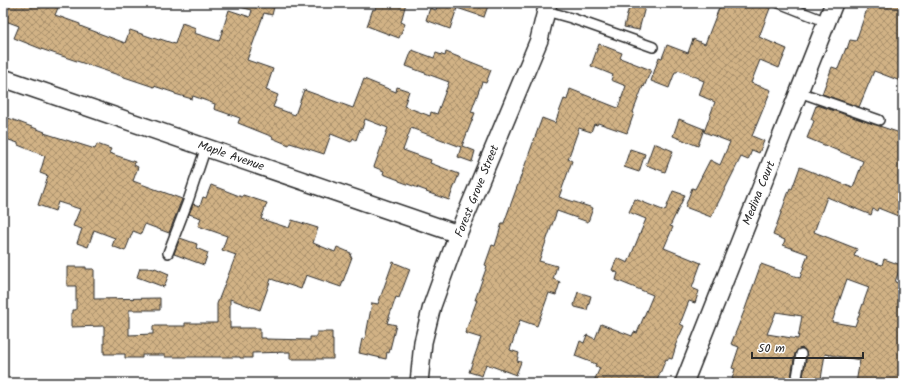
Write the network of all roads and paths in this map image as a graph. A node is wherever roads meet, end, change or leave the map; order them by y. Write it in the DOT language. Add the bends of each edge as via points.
graph roads {
  1 [pos="779,3"];
  2 [pos="834,3"];
  3 [pos="547,7"];
  4 [pos="827,22"];
  5 [pos="653,47"];
  6 [pos="3,78"];
  7 [pos="799,92"];
  8 [pos="879,120"];
  9 [pos="206,147"];
  10 [pos="458,234"];
  11 [pos="168,253"];
  12 [pos="801,354"];
  13 [pos="419,383"];
  14 [pos="684,383"];
  15 [pos="796,383"];
  1 -- 4 [label="lane"];
  2 -- 4 [label="street, Medina Court"];
  3 -- 5 [label="lane"];
  3 -- 10 [label="street, Forest Grove Street" via="539,40"];
  4 -- 7 [label="street, Medina Court"];
  6 -- 9 [label="street, Maple Avenue"];
  7 -- 8 [label="lane"];
  7 -- 14 [label="street, Medina Court"];
  9 -- 10 [label="street, Maple Avenue"];
  9 -- 11 [label="lane"];
  10 -- 13 [label="street, Forest Grove Street" via="432,306 423,342"];
  12 -- 15 [label="lane"];
}
